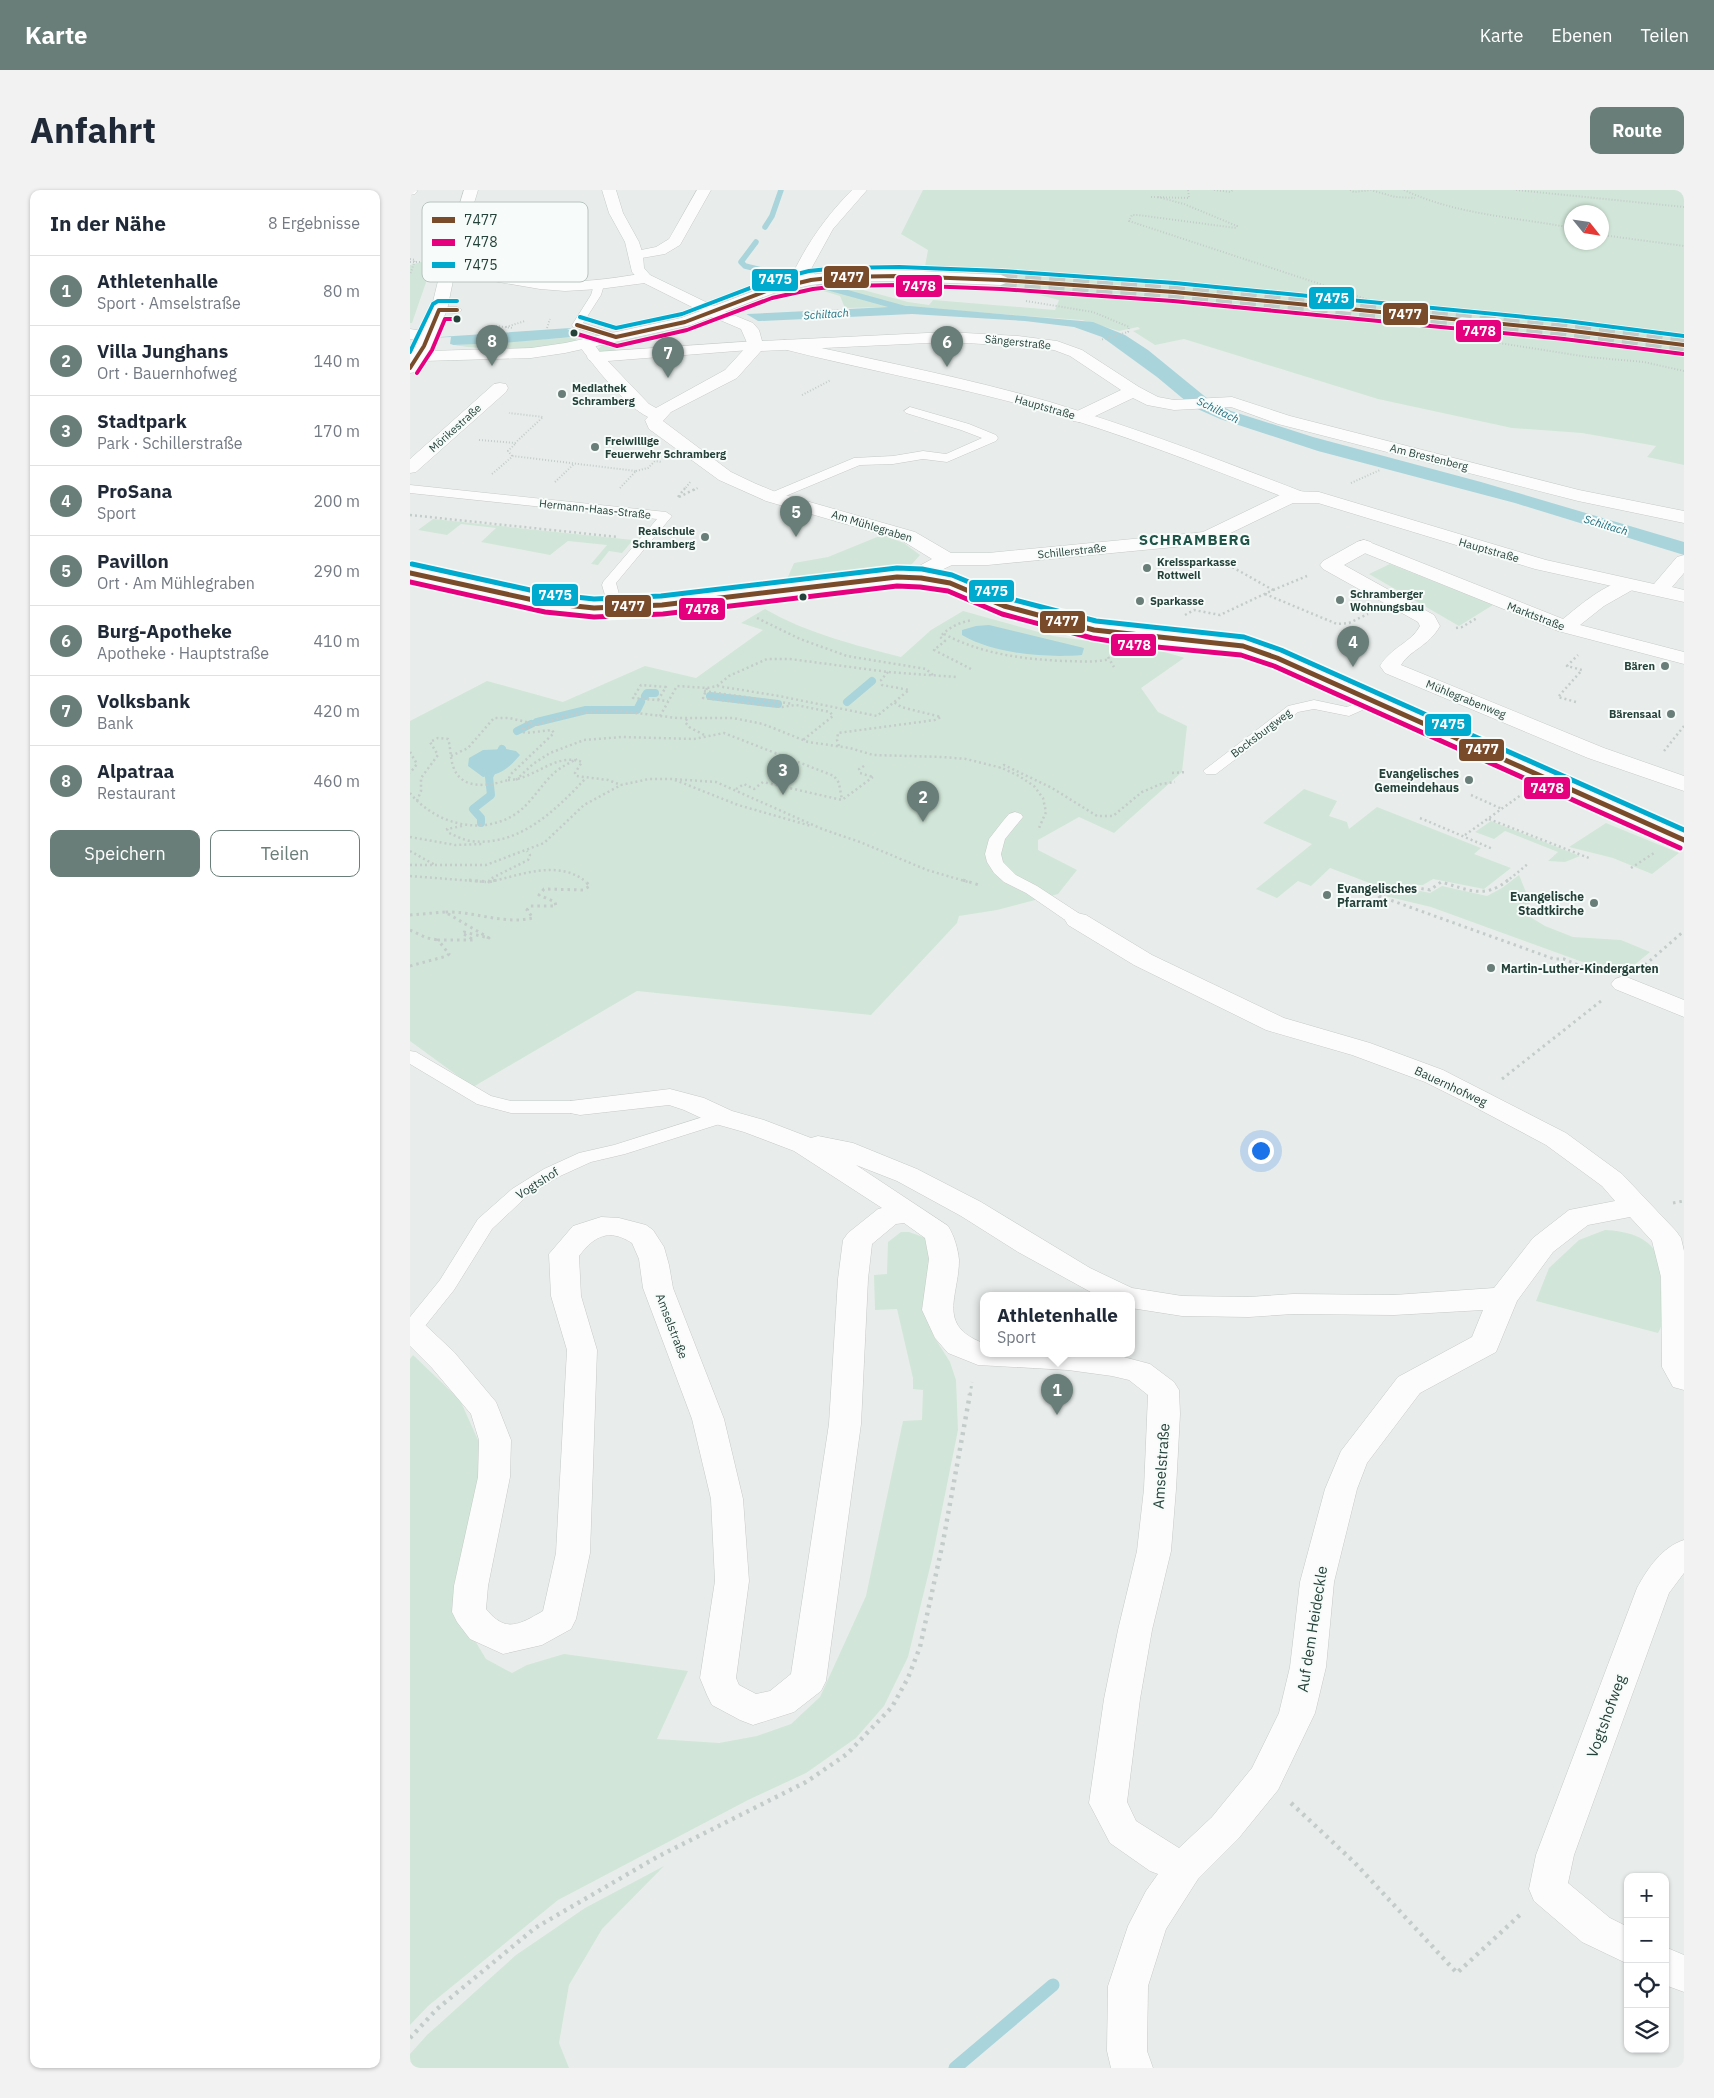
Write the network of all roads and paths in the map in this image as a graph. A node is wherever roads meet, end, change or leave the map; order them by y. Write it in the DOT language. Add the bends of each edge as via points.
graph roads {
  1 [pos="609,190"];
  2 [pos="704,190"];
  3 [pos="860,190"];
  4 [pos="1188,190"];
  5 [pos="1214,190"];
  6 [pos="1233,190"];
  7 [pos="1350,190"];
  8 [pos="1404,190"];
  9 [pos="1516,190"];
  10 [pos="1151,197"];
  11 [pos="1158,197"];
  12 [pos="1419,198"];
  13 [pos="1684,207"];
  14 [pos="1564,227"];
  15 [pos="1609,236"];
  16 [pos="1684,246"];
  17 [pos="636,255"];
  18 [pos="410,259"];
  19 [pos="410,275"];
  20 [pos="645,278"];
  21 [pos="811,280"];
  22 [pos="1001,280"];
  23 [pos="446,282"];
  24 [pos="530,282"];
  25 [pos="599,285"];
  26 [pos="1026,300"];
  27 [pos="439,310"];
  28 [pos="456,310"];
  29 [pos="712,314"];
  30 [pos="550,319"];
  31 [pos="526,320"];
  32 [pos="496,326"];
  33 [pos="505,327"];
  34 [pos="584,327"];
  35 [pos="547,328"];
  36 [pos="521,330"];
  37 [pos="410,334"];
  38 [pos="1099,341"];
  39 [pos="599,345"];
  40 [pos="785,345"];
  41 [pos="756,346"];
  42 [pos="420,350"];
  43 [pos="1684,371"];
  44 [pos="500,388"];
  45 [pos="1133,391"];
  46 [pos="1174,405"];
  47 [pos="476,409"];
  48 [pos="910,411"];
  49 [pos="658,415"];
  50 [pos="1079,417"];
  51 [pos="446,436"];
  52 [pos="515,443"];
  53 [pos="512,456"];
  54 [pos="410,468"];
  55 [pos="725,476"];
  56 [pos="410,489"];
  57 [pos="468,495"];
  58 [pos="1297,496"];
  59 [pos="772,497"];
  60 [pos="601,509"];
  61 [pos="410,516"];
  62 [pos="666,516"];
  63 [pos="1379,517"];
  64 [pos="1684,517"];
  65 [pos="1355,537"];
  66 [pos="1194,539"];
  67 [pos="646,540"];
  68 [pos="950,559"];
  69 [pos="1682,563"];
  70 [pos="1330,565"];
  71 [pos="410,573"];
  72 [pos="921,578"];
  73 [pos="1627,585"];
  74 [pos="1273,590"];
  75 [pos="1659,590"];
  76 [pos="1264,594"];
  77 [pos="1684,596"];
  78 [pos="722,598"];
  79 [pos="1395,599"];
  80 [pos="1503,603"];
  81 [pos="616,609"];
  82 [pos="1220,615"];
  83 [pos="978,619"];
  84 [pos="1430,626"];
  85 [pos="1565,628"];
  86 [pos="944,634"];
  87 [pos="1597,636"];
  88 [pos="1103,654"];
  89 [pos="1684,658"];
  90 [pos="1110,659"];
  91 [pos="1114,667"];
  92 [pos="971,669"];
  93 [pos="888,672"];
  94 [pos="935,676"];
  95 [pos="956,677"];
  96 [pos="717,686"];
  97 [pos="707,688"];
  98 [pos="704,691"];
  99 [pos="658,700"];
  100 [pos="1371,700"];
  101 [pos="668,701"];
  102 [pos="894,702"];
  103 [pos="1576,702"];
  104 [pos="796,705"];
  105 [pos="660,716"];
  106 [pos="687,718"];
  107 [pos="536,724"];
  108 [pos="707,736"];
  109 [pos="803,740"];
  110 [pos="839,746"];
  111 [pos="410,752"];
  112 [pos="451,756"];
  113 [pos="577,759"];
  114 [pos="864,766"];
  115 [pos="998,768"];
  116 [pos="1211,771"];
  117 [pos="410,773"];
  118 [pos="584,779"];
  119 [pos="672,779"];
  120 [pos="508,780"];
  121 [pos="516,780"];
  122 [pos="1175,782"];
  123 [pos="1684,784"];
  124 [pos="621,785"];
  125 [pos="736,789"];
  126 [pos="410,793"];
  127 [pos="1471,795"];
  128 [pos="842,800"];
  129 [pos="417,801"];
  130 [pos="1507,804"];
  131 [pos="1502,809"];
  132 [pos="1015,817"];
  133 [pos="1420,818"];
  134 [pos="1489,819"];
  135 [pos="465,826"];
  136 [pos="822,829"];
  137 [pos="1038,829"];
  138 [pos="1465,836"];
  139 [pos="410,837"];
  140 [pos="1684,840"];
  141 [pos="486,844"];
  142 [pos="1493,849"];
  143 [pos="410,851"];
  144 [pos="527,852"];
  145 [pos="1648,856"];
  146 [pos="1589,858"];
  147 [pos="1529,863"];
  148 [pos="410,865"];
  149 [pos="436,865"];
  150 [pos="1631,868"];
  151 [pos="410,876"];
  152 [pos="489,882"];
  153 [pos="1024,885"];
  154 [pos="1379,896"];
  155 [pos="1368,906"];
  156 [pos="445,912"];
  157 [pos="410,915"];
  158 [pos="1077,920"];
  159 [pos="410,930"];
  160 [pos="1684,931"];
  161 [pos="438,940"];
  162 [pos="410,966"];
  163 [pos="1624,984"];
  164 [pos="1684,1009"];
  165 [pos="410,1056"];
  166 [pos="1479,1098"];
  167 [pos="580,1107"];
  168 [pos="722,1118"];
  169 [pos="804,1145"];
  170 [pos="1636,1206"];
  171 [pos="907,1213"];
  172 [pos="1115,1292"];
  173 [pos="1503,1298"];
  174 [pos="1135,1299"];
  175 [pos="410,1330"];
  176 [pos="980,1354"];
  177 [pos="1032,1357"];
  178 [pos="1684,1379"];
  179 [pos="1684,1553"];
  180 [pos="1265,1779"];
  181 [pos="1185,1866"];
  182 [pos="1548,1889"];
  183 [pos="1624,1944"];
  184 [pos="1669,1967"];
  185 [pos="1684,1974"];
  186 [pos="1132,2068"];
  1 -- 17 [label="street"];
  2 -- 17 [label="street" via="675,242 660,251"];
  3 -- 21 [label="street" via="838,212 810,253 803,269"];
  4 -- 11 [label="path" via="1189,198"];
  5 -- 6 [label="path"];
  7 -- 12 [label="path"];
  8 -- 12 [label="path"];
  9 -- 13 [label="path"];
  10 -- 11 [label="path"];
  11 -- 43 [label="path" via="1237,226 1138,215 1132,215 1129,221 1499,343 1588,358 1644,362"];
  12 -- 14 [label="path" via="1444,206"];
  15 -- 16 [label="path"];
  17 -- 20 [label="street" via="637,269"];
  18 -- 19 [label="path" via="415,260"];
  20 -- 25 [label="street"];
  20 -- 29 [label="street"];
  21 -- 22 [label="street" via="890,276"];
  21 -- 29 [label="street" via="769,290"];
  23 -- 27 [label="street"];
  24 -- 25 [label="street" via="553,286"];
  25 -- 34 [label="lane" via="577,325"];
  26 -- 38 [label="path" via="1098,314 1129,327 1128,332"];
  27 -- 28 [label="lane"];
  27 -- 42 [label="street"];
  29 -- 39 [label="street"];
  29 -- 41 [label="street" via="747,326"];
  30 -- 35 [label="path"];
  31 -- 33 [label="path"];
  32 -- 33 [label="path"];
  33 -- 36 [label="path"];
  34 -- 39 [label="lane"];
  37 -- 42 [label="street"];
  39 -- 41 [label="street"];
  39 -- 42 [label="street" via="531,353"];
  39 -- 49 [label="street" via="643,408"];
  40 -- 41 [label="street, Sängerstraße"];
  40 -- 45 [label="street, Sängerstraße" via="948,337 1057,346 1076,353"];
  40 -- 50 [label="street, Hauptstraße" via="1016,398"];
  41 -- 49 [label="street" via="731,374"];
  44 -- 47 [label="street, Mörikestraße"];
  45 -- 46 [label="street, Sängerstraße" via="1153,401"];
  45 -- 50 [label="street"];
  46 -- 64 [label="street, Am Brestenberg" via="1232,402 1284,420 1578,495"];
  47 -- 51 [label="street, Mörikestraße"];
  47 -- 52 [label="path" via="543,417"];
  48 -- 59 [label="lane" via="992,438 947,458 923,455 858,461"];
  49 -- 55 [label="street, Am Mühlegraben" via="655,425"];
  50 -- 58 [label="street, Hauptstraße"];
  51 -- 52 [label="path"];
  51 -- 54 [label="street, Mörikestraße"];
  52 -- 53 [label="path" via="508,451"];
  53 -- 57 [label="path"];
  53 -- 60 [label="path" via="636,471"];
  55 -- 59 [label="street, Am Mühlegraben"];
  55 -- 62 [label="path" via="678,498"];
  56 -- 57 [label="lane, Hermann-Haas-Straße"];
  57 -- 60 [label="lane, Hermann-Haas-Straße"];
  58 -- 63 [label="street, Hauptstraße" via="1319,498"];
  58 -- 66 [label="street, Hauptstraße" via="1209,536"];
  59 -- 68 [label="street, Am Mühlegraben" via="908,536 939,556"];
  60 -- 62 [label="lane, Hermann-Haas-Straße"];
  61 -- 67 [label="path"];
  62 -- 67 [label="lane, Hermann-Haas-Straße"];
  63 -- 65 [label="street"];
  63 -- 73 [label="street, Hauptstraße" via="1542,565"];
  65 -- 70 [label="street"];
  65 -- 80 [label="street, Marktstraße" via="1393,559"];
  66 -- 68 [label="street, Schillerstraße" via="1000,558"];
  66 -- 74 [label="path" via="1200,550"];
  67 -- 81 [label="lane, Hermann-Haas-Straße" via="610,582"];
  68 -- 72 [label="street" via="944,570"];
  69 -- 75 [label="street"];
  70 -- 74 [label="path"];
  70 -- 79 [label="street"];
  71 -- 81 [label="street" via="547,603"];
  72 -- 78 [label="street" via="897,576"];
  72 -- 100 [label="street" via="950,584 1004,606 1094,630 1243,646"];
  73 -- 75 [label="street, Hauptstraße"];
  73 -- 85 [label="street" via="1597,602"];
  74 -- 76 [label="path"];
  75 -- 77 [label="street, Hauptstraße"];
  76 -- 79 [label="path" via="1321,619 1344,624"];
  76 -- 82 [label="path"];
  78 -- 81 [label="street"];
  78 -- 94 [label="path" via="800,639 847,656 926,669"];
  79 -- 84 [label="street" via="1427,619"];
  80 -- 84 [label="path" via="1462,627"];
  80 -- 85 [label="street, Marktstraße"];
  83 -- 86 [label="path" via="961,622"];
  84 -- 123 [label="street, Mühlegrabenweg" via="1425,636 1392,660 1392,669 1596,753"];
  85 -- 87 [label="street, Marktstraße"];
  86 -- 90 [label="path" via="985,652 1019,658 1094,662"];
  86 -- 92 [label="path" via="940,637 945,641 934,650"];
  87 -- 89 [label="street, Marktstraße"];
  87 -- 103 [label="path" via="1567,666 1582,670 1558,696"];
  88 -- 90 [label="path"];
  90 -- 91 [label="path"];
  93 -- 94 [label="path"];
  93 -- 96 [label="path" via="767,659 729,676"];
  93 -- 102 [label="path" via="882,685 909,690"];
  94 -- 95 [label="path"];
  96 -- 97 [label="path"];
  96 -- 102 [label="path" via="877,716"];
  97 -- 98 [label="path"];
  97 -- 101 [label="path" via="677,686"];
  98 -- 104 [label="path"];
  98 -- 104 [label="path" via="703,698 782,707"];
  99 -- 99 [label="path" via="641,699 633,698 641,685 666,687"];
  99 -- 101 [label="path"];
  100 -- 116 [label="lane, Bocksburgweg" via="1350,712 1305,704 1293,709"];
  100 -- 140 [label="street"];
  101 -- 105 [label="path"];
  102 -- 110 [label="path" via="901,707 942,717 838,733"];
  104 -- 109 [label="path" via="830,712 833,716"];
  105 -- 106 [label="path"];
  105 -- 107 [label="path" via="597,711"];
  106 -- 108 [label="path" via="689,727"];
  106 -- 109 [label="path" via="749,720"];
  107 -- 112 [label="path" via="494,718 468,748"];
  107 -- 120 [label="path" via="523,732 552,730 554,733"];
  108 -- 121 [label="path" via="586,739 566,744 546,755"];
  108 -- 128 [label="path" via="728,733 825,771 839,783"];
  109 -- 110 [label="path"];
  110 -- 115 [label="path" via="875,756 953,758"];
  111 -- 117 [label="path" via="417,764"];
  112 -- 120 [label="path" via="460,778 474,786"];
  112 -- 129 [label="path" via="448,739 438,738 430,742 438,755 422,778"];
  113 -- 118 [label="path" via="582,762 576,776"];
  113 -- 121 [label="path" via="570,758"];
  113 -- 135 [label="path" via="560,768 516,814 487,824"];
  114 -- 128 [label="path" via="859,769 860,773 873,777"];
  115 -- 122 [label="path" via="1004,765 1052,788 1097,816 1106,817 1114,816 1129,801 1151,787 1162,782"];
  115 -- 137 [label="path" via="1039,788 1045,797 1046,809"];
  118 -- 124 [label="path" via="610,778"];
  118 -- 141 [label="path" via="564,802 529,828"];
  119 -- 124 [label="path" via="649,779"];
  119 -- 125 [label="path" via="716,782"];
  119 -- 136 [label="path" via="738,805"];
  120 -- 121 [label="path"];
  124 -- 144 [label="path" via="584,805 544,843"];
  125 -- 128 [label="path" via="744,784 754,789 763,782"];
  125 -- 136 [label="path"];
  126 -- 129 [label="path"];
  127 -- 131 [label="path"];
  129 -- 135 [label="path" via="424,810"];
  130 -- 131 [label="path"];
  131 -- 134 [label="path"];
  132 -- 153 [label="lane" via="995,839 992,854 1003,873"];
  133 -- 138 [label="path"];
  134 -- 138 [label="path"];
  134 -- 146 [label="path"];
  135 -- 141 [label="path" via="447,829 457,838"];
  136 -- 153 [label="path" via="927,870 988,888"];
  138 -- 142 [label="path"];
  139 -- 141 [label="path" via="447,846"];
  143 -- 149 [label="path"];
  144 -- 149 [label="path" via="486,865"];
  144 -- 152 [label="path" via="530,855 528,860"];
  145 -- 150 [label="path"];
  147 -- 154 [label="path" via="1501,886 1485,893 1441,882 1430,890 1407,885"];
  148 -- 149 [label="path"];
  151 -- 152 [label="path"];
  152 -- 156 [label="path" via="569,871 590,886 583,890 544,889 539,895 555,902 556,906 530,906 527,910 533,918 525,921"];
  153 -- 158 [label="lane"];
  154 -- 155 [label="path"];
  154 -- 163 [label="path" via="1554,959 1564,959"];
  156 -- 157 [label="path"];
  156 -- 161 [label="path" via="489,938 464,932 462,934 474,940"];
  158 -- 166 [label="street, Bauernhofweg" via="1143,960 1275,1024 1379,1056 1434,1076"];
  159 -- 161 [label="path"];
  160 -- 163 [label="path"];
  161 -- 162 [label="path" via="449,954 447,956"];
  163 -- 164 [label="street"];
  163 -- 166 [label="path"];
  165 -- 167 [label="lane" via="484,1100 512,1106"];
  166 -- 170 [label="street, Bauernhofweg" via="1556,1138 1612,1180"];
  167 -- 168 [label="street, Amselstraße" via="670,1097"];
  168 -- 169 [label="street, Amselstraße"];
  168 -- 175 [label="lane, Vogtshof" via="586,1157 519,1193 485,1224 447,1285"];
  169 -- 171 [label="street, Amselstraße"];
  169 -- 172 [label="street, Amselstraße" via="843,1149 907,1175"];
  170 -- 173 [label="street, Auf dem Heideckle" via="1579,1217 1543,1244"];
  170 -- 178 [label="street, Bauernhofweg" via="1666,1238 1676,1277 1677,1367"];
  171 -- 175 [label="street, Amselstraße" via="888,1216 858,1240 845,1424 808,1680 781,1702 753,1710 725,1695 718,1678 732,1581 727,1499 708,1420 658,1288 647,1240 630,1230 611,1225 586,1230 564,1254 566,1296 582,1350 573,1553 559,1619 530,1635 503,1640 482,1629 469,1612 471,1586 494,1478 496,1440 485,1410 443,1360"];
  171 -- 176 [label="street, Amselstraße" via="938,1234 944,1259 937,1310 946,1331 959,1345"];
  173 -- 174 [label="street" via="1394,1305 1182,1306"];
  173 -- 180 [label="street, Auf dem Heideckle" via="1485,1344 1409,1385 1352,1459 1341,1489 1318,1582 1308,1667 1297,1713"];
  177 -- 181 [label="street, Amselstraße" via="1112,1365 1139,1372 1163,1390 1154,1552 1122,1699 1108,1804 1123,1832 1164,1859"];
  179 -- 182 [label="street, Vogtshofweg" via="1654,1588 1555,1855"];
  180 -- 181 [label="street, Auf dem Heideckle" via="1225,1828"];
  180 -- 182 [label="path" via="1355,1863 1457,1973"];
  181 -- 186 [label="street, Auf dem Heideckle" via="1148,1926 1128,1986 1127,2050"];
  182 -- 183 [label="street" via="1596,1930"];
  184 -- 185 [label="street"];
}
